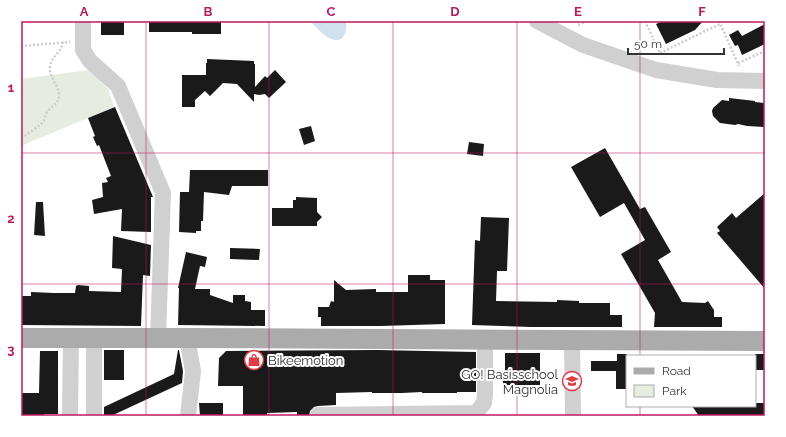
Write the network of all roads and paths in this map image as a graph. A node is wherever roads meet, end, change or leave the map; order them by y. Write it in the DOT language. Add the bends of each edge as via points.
graph roads {
  1 [pos="82,21"];
  2 [pos="537,21"];
  3 [pos="587,21"];
  4 [pos="645,21"];
  5 [pos="720,23"];
  6 [pos="578,26"];
  7 [pos="82,40"];
  8 [pos="63,42"];
  9 [pos="21,46"];
  10 [pos="765,51"];
  11 [pos="660,53"];
  12 [pos="738,63"];
  13 [pos="667,72"];
  14 [pos="746,81"];
  15 [pos="765,81"];
  16 [pos="21,137"];
  17 [pos="21,338"];
  18 [pos="71,338"];
  19 [pos="94,338"];
  20 [pos="158,338"];
  21 [pos="187,338"];
  22 [pos="485,339"];
  23 [pos="572,340"];
  24 [pos="765,341"];
  25 [pos="70,416"];
  26 [pos="94,416"];
  27 [pos="188,416"];
  28 [pos="318,416"];
  29 [pos="573,416"];
  1 -- 7 [label="street"];
  2 -- 13 [label="street" via="583,45"];
  3 -- 6 [label="path"];
  4 -- 11 [label="path"];
  5 -- 11 [label="path"];
  5 -- 12 [label="path"];
  7 -- 8 [label="path"];
  7 -- 20 [label="street" via="83,50 90,61 118,86 164,193"];
  8 -- 9 [label="path"];
  8 -- 16 [label="path" via="60,52 50,64 51,77 59,94 56,105 49,110 43,122"];
  10 -- 12 [label="path"];
  11 -- 13 [label="path"];
  12 -- 14 [label="path"];
  13 -- 14 [label="street" via="717,80"];
  14 -- 15 [label="street"];
  17 -- 18 [label="main road"];
  18 -- 19 [label="main road"];
  18 -- 25 [label="street"];
  19 -- 20 [label="main road"];
  19 -- 26 [label="street"];
  20 -- 21 [label="main road"];
  21 -- 22 [label="main road"];
  21 -- 27 [label="street" via="193,370"];
  22 -- 23 [label="main road"];
  22 -- 28 [label="street" via="484,403 476,414"];
  23 -- 24 [label="main road"];
  23 -- 29 [label="street"];
}
